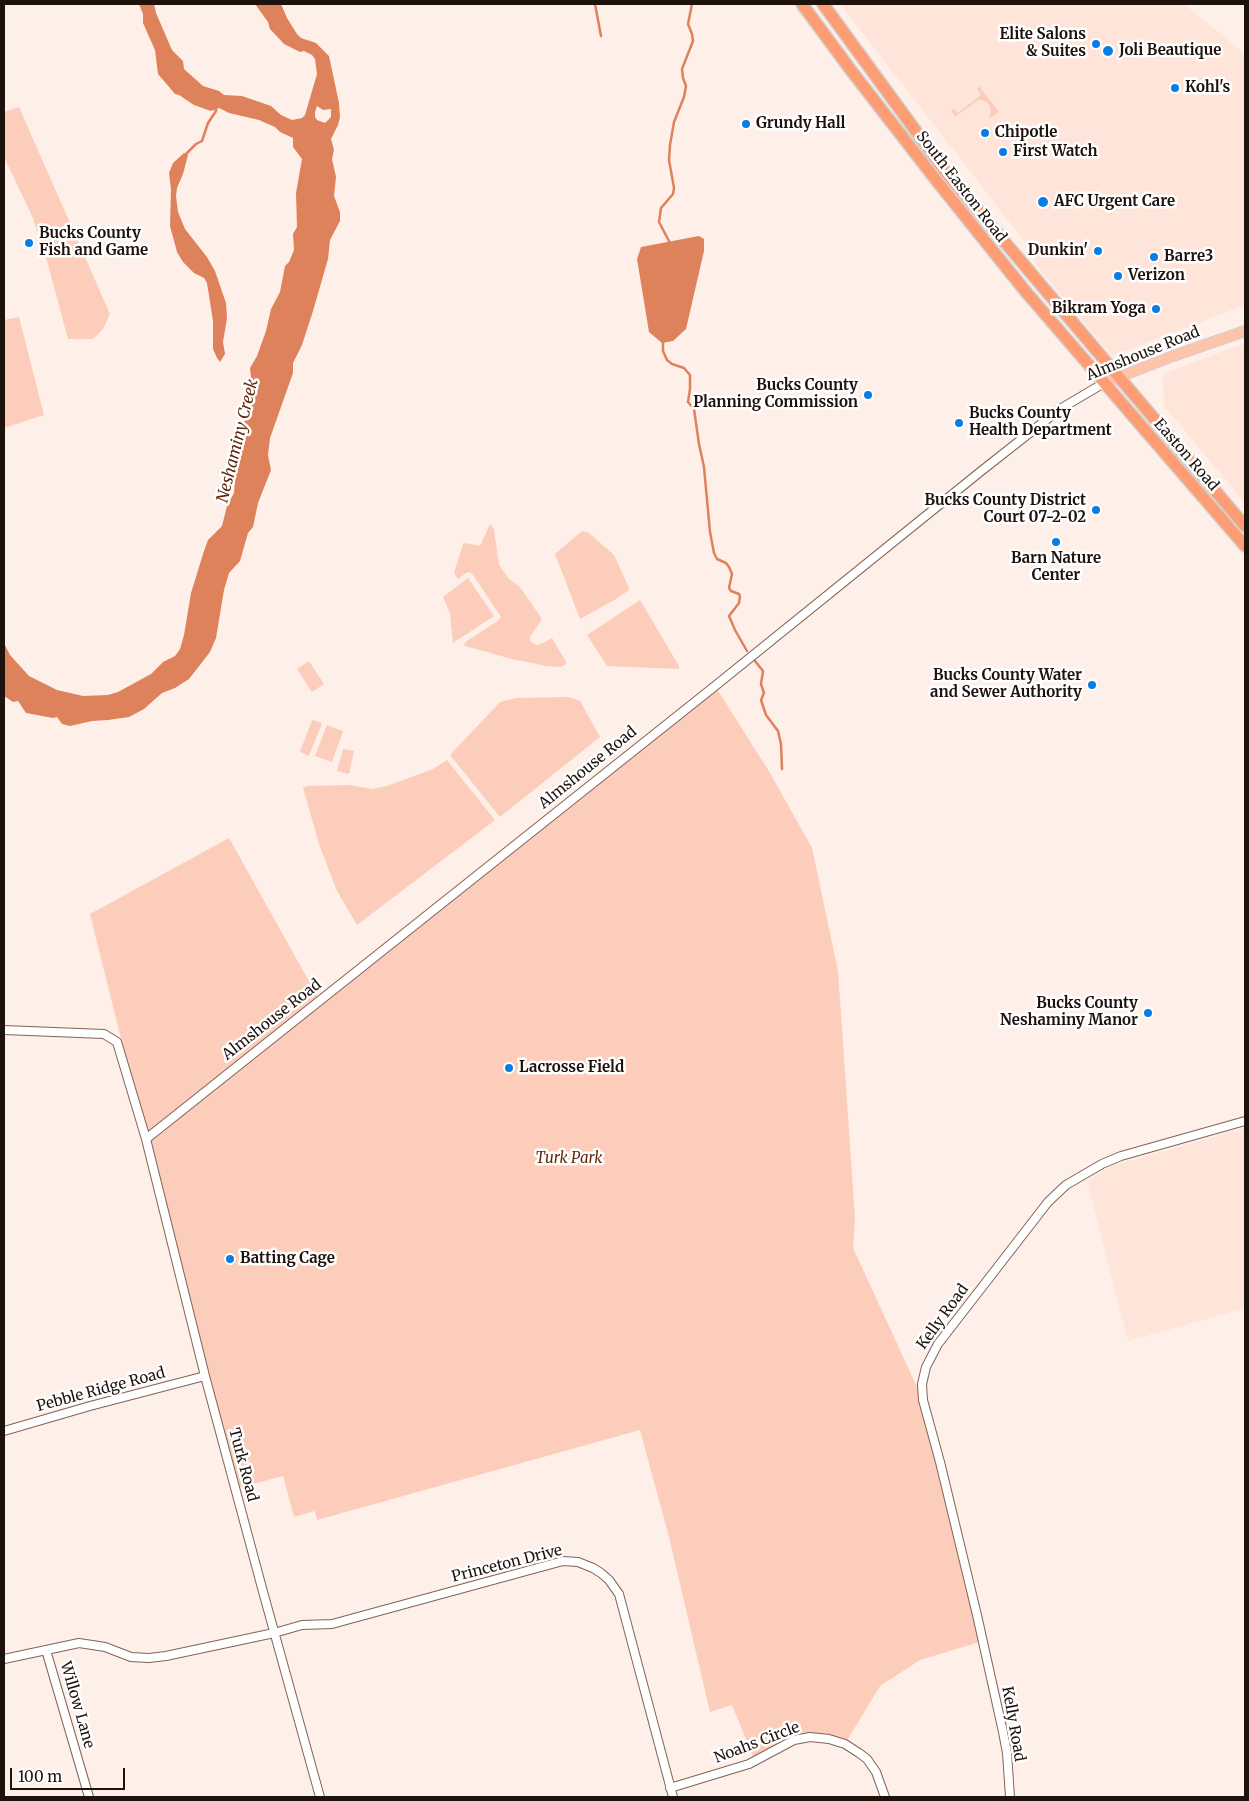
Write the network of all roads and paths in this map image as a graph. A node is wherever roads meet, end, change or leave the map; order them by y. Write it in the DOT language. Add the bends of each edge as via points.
graph roads {
  1 [pos="802,4"];
  2 [pos="823,4"];
  3 [pos="1245,331"];
  4 [pos="1119,378"];
  5 [pos="1104,383"];
  6 [pos="1245,526"];
  7 [pos="1245,546"];
  8 [pos="4,1030"];
  9 [pos="1245,1121"];
  10 [pos="146,1139"];
  11 [pos="205,1376"];
  12 [pos="4,1431"];
  13 [pos="274,1633"];
  14 [pos="46,1650"];
  15 [pos="4,1659"];
  16 [pos="670,1788"];
  17 [pos="89,1797"];
  18 [pos="320,1797"];
  19 [pos="673,1797"];
  20 [pos="885,1797"];
  21 [pos="1010,1797"];
  1 -- 5 [label="highway, South Easton Road" via="936,180"];
  2 -- 4 [label="highway, South Easton Road" via="948,175"];
  3 -- 4 [label="main road, Almshouse Road"];
  4 -- 5 [label="main road, Almshouse Road"];
  4 -- 6 [label="highway, Easton Road"];
  5 -- 7 [label="highway, Easton Road"];
  5 -- 10 [label="street, Almshouse Road" via="1060,409 980,472"];
  8 -- 10 [label="street" via="104,1034 117,1042"];
  9 -- 21 [label="street, Kelly Road" via="1121,1156 1066,1184 1048,1202 938,1344 926,1367 923,1400 1003,1732"];
  10 -- 11 [label="street, Turk Road"];
  11 -- 12 [label="street, Pebble Ridge Road"];
  11 -- 13 [label="street, Turk Road"];
  13 -- 14 [label="street, Princeton Drive" via="149,1658 131,1657 90,1644"];
  13 -- 16 [label="street, Princeton Drive" via="302,1626 332,1624 563,1561 578,1562 601,1573 619,1594"];
  13 -- 18 [label="street, Turk Road"];
  14 -- 15 [label="street, Princeton Drive"];
  14 -- 17 [label="street, Willow Lane"];
  16 -- 19 [label="street, Princeton Drive"];
  16 -- 20 [label="street, Noahs Circle" via="749,1764 794,1740 810,1737 829,1739 859,1753 876,1772"];
}
